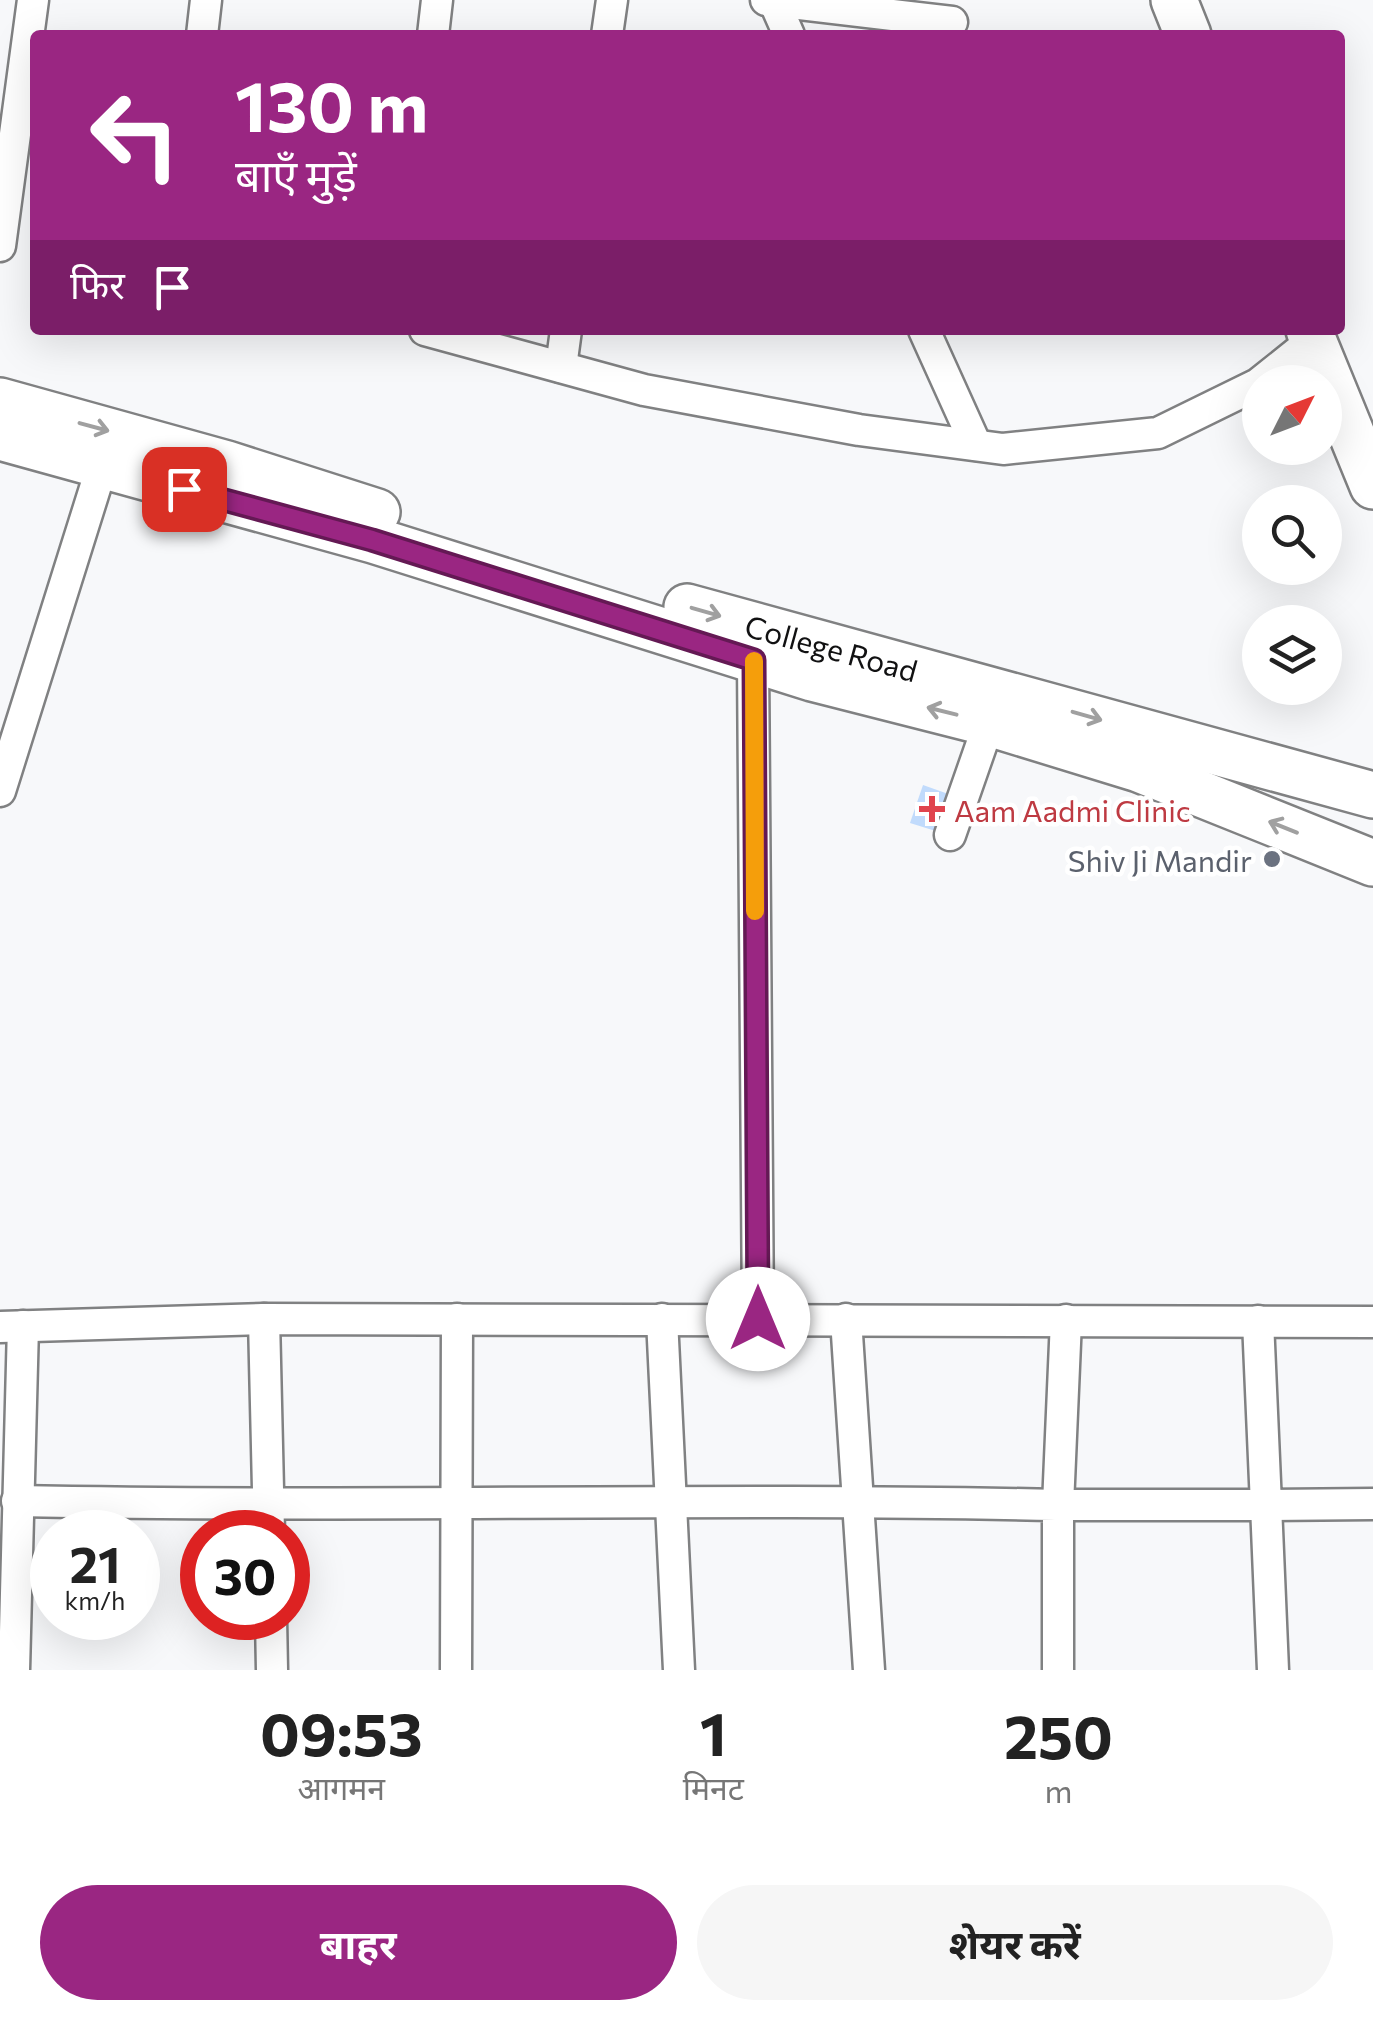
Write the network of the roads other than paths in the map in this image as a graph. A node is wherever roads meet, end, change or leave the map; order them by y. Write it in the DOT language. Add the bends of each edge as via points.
graph roads {
  1 [pos="32,0"];
  2 [pos="206,0"];
  3 [pos="437,0"];
  4 [pos="612,0"];
  5 [pos="766,0"];
  6 [pos="1174,0"];
  7 [pos="774,1"];
  8 [pos="952,22"];
  9 [pos="203,30"];
  10 [pos="434,30"];
  11 [pos="608,30"];
  12 [pos="787,30"];
  13 [pos="1186,30"];
  14 [pos="0,246"];
  15 [pos="443,335"];
  16 [pos="565,335"];
  17 [pos="926,335"];
  18 [pos="1311,335"];
  19 [pos="560,367"];
  20 [pos="0,401"];
  21 [pos="0,437"];
  22 [pos="976,446"];
  23 [pos="102,466"];
  24 [pos="1373,486"];
  25 [pos="754,660"];
  26 [pos="988,723"];
  27 [pos="0,791"];
  28 [pos="1373,796"];
  29 [pos="950,834"];
  30 [pos="1373,863"];
  31 [pos="264,1318"];
  32 [pos="662,1318"];
  33 [pos="846,1318"];
  34 [pos="456,1319"];
  35 [pos="758,1319"];
  36 [pos="1066,1320"];
  37 [pos="1258,1321"];
  38 [pos="1373,1322"];
  39 [pos="12,1326"];
  40 [pos="858,1500"];
  41 [pos="17,1502"];
  42 [pos="671,1504"];
  43 [pos="1373,1504"];
  44 [pos="1058,1505"];
  45 [pos="1266,1505"];
  46 [pos="455,1506"];
  47 [pos="268,1510"];
  48 [pos="180,1513"];
  49 [pos="310,1516"];
  50 [pos="271,1640"];
  51 [pos="16,1670"];
  52 [pos="272,1670"];
  53 [pos="456,1670"];
  54 [pos="679,1670"];
  55 [pos="869,1670"];
  56 [pos="1058,1670"];
  57 [pos="1273,1670"];
  1 -- 14 [label="street"];
  2 -- 9 [label="street"];
  3 -- 10 [label="street"];
  4 -- 11 [label="street"];
  5 -- 7 [label="street"];
  6 -- 13 [label="street"];
  7 -- 8 [label="street"];
  7 -- 12 [label="street"];
  15 -- 19 [label="street"];
  16 -- 19 [label="street"];
  17 -- 22 [label="street"];
  18 -- 22 [label="street" via="1258,384 1158,433"];
  18 -- 24 [label="street"];
  19 -- 22 [label="street" via="644,390"];
  20 -- 28 [label="street, College Road, one-way" via="787,636"];
  21 -- 23 [label="street"];
  23 -- 25 [label="street" via="372,540"];
  23 -- 27 [label="street"];
  26 -- 25 [label="street, one-way"];
  25 -- 35 [label="street"];
  26 -- 29 [label="street"];
  30 -- 26 [label="street, one-way" via="1139,769"];
  31 -- 34 [label="street"];
  31 -- 39 [label="street"];
  31 -- 47 [label="street"];
  32 -- 34 [label="street"];
  32 -- 35 [label="street"];
  32 -- 42 [label="street"];
  33 -- 35 [label="street"];
  33 -- 36 [label="street"];
  33 -- 40 [label="street"];
  34 -- 46 [label="street"];
  36 -- 37 [label="street"];
  36 -- 44 [label="street"];
  37 -- 38 [label="street"];
  37 -- 45 [label="street"];
  39 -- 41 [label="street"];
  40 -- 42 [label="street"];
  40 -- 44 [label="street"];
  40 -- 55 [label="street"];
  41 -- 48 [label="street"];
  41 -- 51 [label="street"];
  42 -- 46 [label="street"];
  42 -- 54 [label="street"];
  43 -- 45 [label="street"];
  44 -- 45 [label="street"];
  44 -- 56 [label="street"];
  45 -- 57 [label="street"];
  46 -- 49 [label="street"];
  46 -- 53 [label="street"];
  50 -- 52 [label="street"];
}
